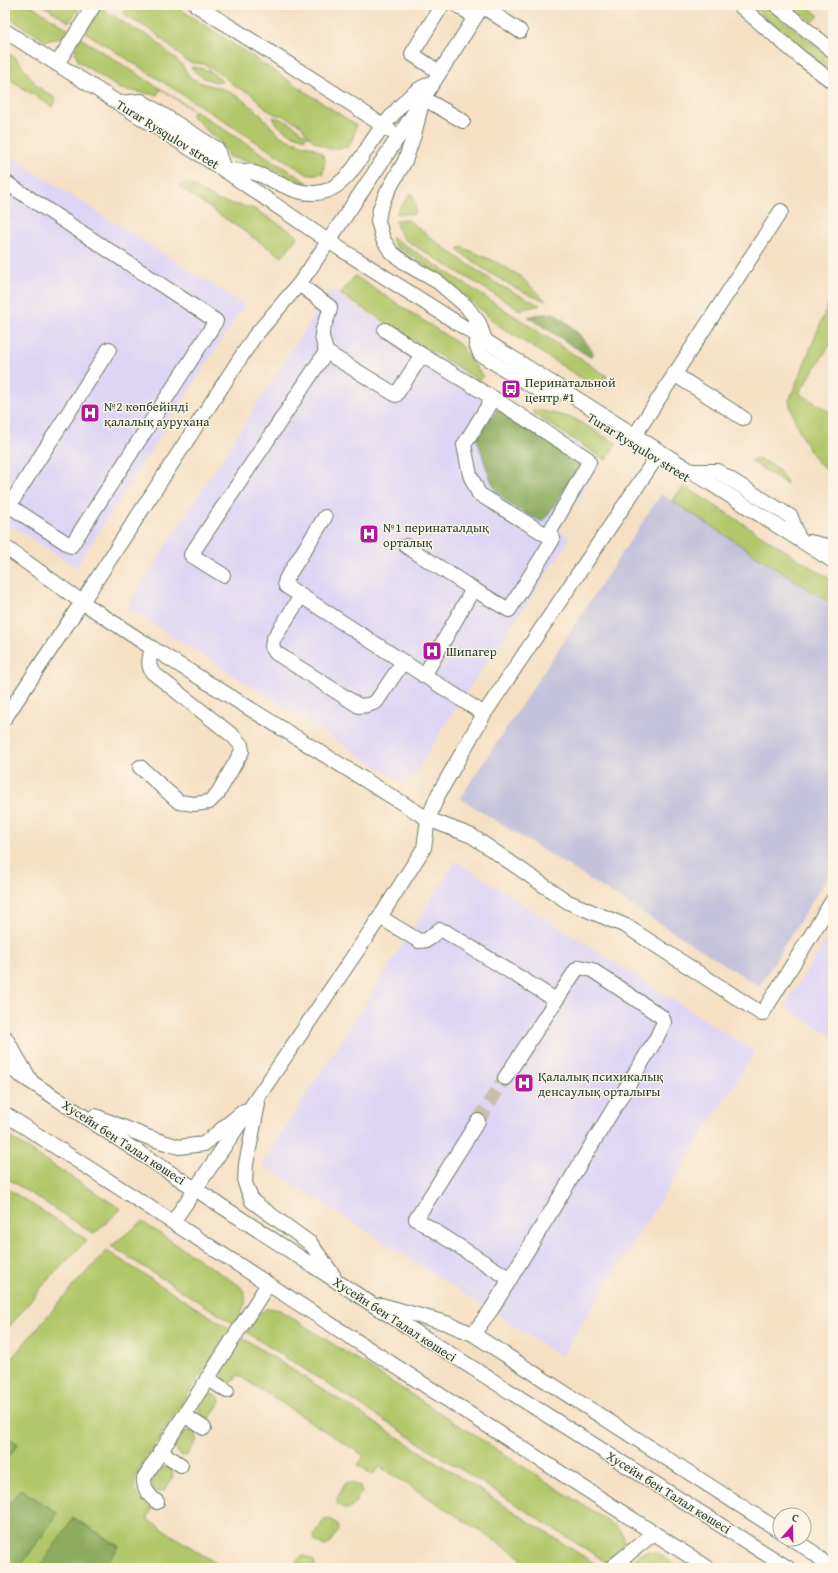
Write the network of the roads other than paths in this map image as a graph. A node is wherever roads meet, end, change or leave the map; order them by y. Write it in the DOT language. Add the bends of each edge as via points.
graph roads {
  1 [pos="94,5"];
  2 [pos="196,5"];
  3 [pos="442,5"];
  4 [pos="457,5"];
  5 [pos="738,5"];
  6 [pos="776,5"];
  7 [pos="480,9"];
  8 [pos="520,30"];
  9 [pos="5,31"];
  10 [pos="833,51"];
  11 [pos="57,64"];
  12 [pos="436,77"];
  13 [pos="833,82"];
  14 [pos="423,98"];
  15 [pos="463,121"];
  16 [pos="383,126"];
  17 [pos="399,136"];
  18 [pos="224,170"];
  19 [pos="5,182"];
  20 [pos="781,211"];
  21 [pos="328,241"];
  22 [pos="299,284"];
  23 [pos="385,330"];
  24 [pos="481,342"];
  25 [pos="109,349"];
  26 [pos="326,352"];
  27 [pos="422,355"];
  28 [pos="674,374"];
  29 [pos="493,398"];
  30 [pos="743,418"];
  31 [pos="635,435"];
  32 [pos="656,458"];
  33 [pos="7,504"];
  34 [pos="325,517"];
  35 [pos="548,536"];
  36 [pos="799,539"];
  37 [pos="406,546"];
  38 [pos="5,547"];
  39 [pos="833,548"];
  40 [pos="833,561"];
  41 [pos="833,568"];
  42 [pos="223,575"];
  43 [pos="473,589"];
  44 [pos="300,596"];
  45 [pos="82,602"];
  46 [pos="152,648"];
  47 [pos="403,662"];
  48 [pos="424,676"];
  49 [pos="484,714"];
  50 [pos="5,718"];
  51 [pos="140,767"];
  52 [pos="428,819"];
  53 [pos="833,900"];
  54 [pos="380,917"];
  55 [pos="556,1000"];
  56 [pos="5,1037"];
  57 [pos="5,1066"];
  58 [pos="505,1078"];
  59 [pos="33,1083"];
  60 [pos="260,1096"];
  61 [pos="70,1107"];
  62 [pos="5,1114"];
  63 [pos="478,1121"];
  64 [pos="195,1190"];
  65 [pos="173,1222"];
  66 [pos="510,1279"];
  67 [pos="337,1281"];
  68 [pos="268,1284"];
  69 [pos="367,1301"];
  70 [pos="473,1334"];
  71 [pos="207,1378"];
  72 [pos="227,1391"];
  73 [pos="184,1415"];
  74 [pos="204,1428"];
  75 [pos="160,1452"];
  76 [pos="181,1465"];
  77 [pos="157,1502"];
  78 [pos="772,1526"];
  79 [pos="654,1533"];
  80 [pos="805,1547"];
  81 [pos="611,1568"];
  82 [pos="708,1568"];
  83 [pos="788,1568"];
  84 [pos="830,1568"];
  1 -- 11 [label="street"];
  2 -- 16 [label="street" via="356,106"];
  3 -- 12 [label="street" via="412,54"];
  4 -- 7 [label="street"];
  5 -- 13 [label="street"];
  6 -- 10 [label="street"];
  7 -- 8 [label="street"];
  7 -- 12 [label="street"];
  9 -- 11 [label="street, Turar Rysqulov street"];
  11 -- 18 [label="street, Turar Rysqulov street"];
  12 -- 14 [label="street"];
  12 -- 16 [label="street" via="414,92"];
  14 -- 15 [label="street"];
  14 -- 17 [label="street"];
  14 -- 24 [label="street" via="405,161 385,196 378,221 383,239 391,252 438,282 466,306 479,323"];
  16 -- 17 [label="street"];
  16 -- 18 [label="street" via="347,177 336,187 324,192 291,189 247,171"];
  17 -- 21 [label="street"];
  18 -- 21 [label="street, Turar Rysqulov street"];
  19 -- 33 [label="street" via="216,321 71,546"];
  20 -- 28 [label="street"];
  21 -- 22 [label="street"];
  21 -- 24 [label="street, Turar Rysqulov street"];
  22 -- 26 [label="street" via="330,307 322,335"];
  22 -- 45 [label="street" via="254,337"];
  23 -- 27 [label="street"];
  24 -- 31 [label="street, Turar Rysqulov street"];
  24 -- 32 [label="street, Turar Rysqulov street"];
  25 -- 33 [label="street"];
  26 -- 27 [label="street" via="396,395"];
  26 -- 42 [label="street" via="191,555"];
  27 -- 29 [label="street"];
  28 -- 30 [label="street"];
  28 -- 31 [label="street"];
  29 -- 35 [label="street" via="464,445 470,474 479,494"];
  29 -- 35 [label="street" via="588,459 589,462"];
  31 -- 36 [label="street, Turar Rysqulov street"];
  32 -- 41 [label="street, Turar Rysqulov street"];
  32 -- 49 [label="street"];
  34 -- 44 [label="street" via="286,579 286,586"];
  35 -- 43 [label="street" via="553,539 509,610"];
  36 -- 39 [label="street"];
  36 -- 40 [label="street, Turar Rysqulov street"];
  37 -- 43 [label="street"];
  38 -- 45 [label="street"];
  43 -- 48 [label="street"];
  44 -- 47 [label="street"];
  44 -- 47 [label="street" via="273,640 272,647 276,654 360,706 376,702"];
  45 -- 46 [label="street"];
  45 -- 50 [label="street"];
  46 -- 51 [label="street" via="149,662 152,672 233,736 241,745 242,751 218,794 209,802 179,802"];
  46 -- 52 [label="street"];
  47 -- 48 [label="street"];
  48 -- 49 [label="street"];
  49 -- 52 [label="street" via="438,795"];
  52 -- 53 [label="street" via="472,836 568,902 626,926 762,1014"];
  52 -- 54 [label="street" via="424,848"];
  54 -- 55 [label="street" via="420,941 427,940 439,930 446,932"];
  54 -- 60 [label="street"];
  55 -- 58 [label="street"];
  55 -- 66 [label="street" via="576,970 580,967 586,968 662,1016 664,1022 652,1046"];
  56 -- 59 [label="street"];
  57 -- 59 [label="street, Хусейн бен Талал көшесі"];
  59 -- 61 [label="street, Хусейн бен Талал көшесі"];
  60 -- 61 [label="street" via="204,1144 179,1148"];
  60 -- 64 [label="street"];
  60 -- 67 [label="street" via="246,1164 245,1183 252,1201 312,1244"];
  61 -- 64 [label="street, Хусейн бен Талал көшесі"];
  62 -- 65 [label="street"];
  63 -- 66 [label="street" via="416,1219"];
  64 -- 65 [label="street"];
  64 -- 67 [label="street, Хусейн бен Талал көшесі"];
  65 -- 68 [label="street"];
  66 -- 70 [label="street"];
  67 -- 69 [label="street, Хусейн бен Талал көшесі"];
  68 -- 71 [label="street"];
  68 -- 79 [label="street"];
  69 -- 70 [label="street" via="446,1323"];
  69 -- 83 [label="street, Хусейн бен Талал көшесі"];
  70 -- 78 [label="street"];
  71 -- 72 [label="street"];
  71 -- 73 [label="street"];
  73 -- 74 [label="street"];
  73 -- 75 [label="street"];
  75 -- 76 [label="street"];
  75 -- 77 [label="street" via="143,1483"];
  79 -- 81 [label="street"];
  79 -- 82 [label="street"];
  80 -- 84 [label="street"];
}
